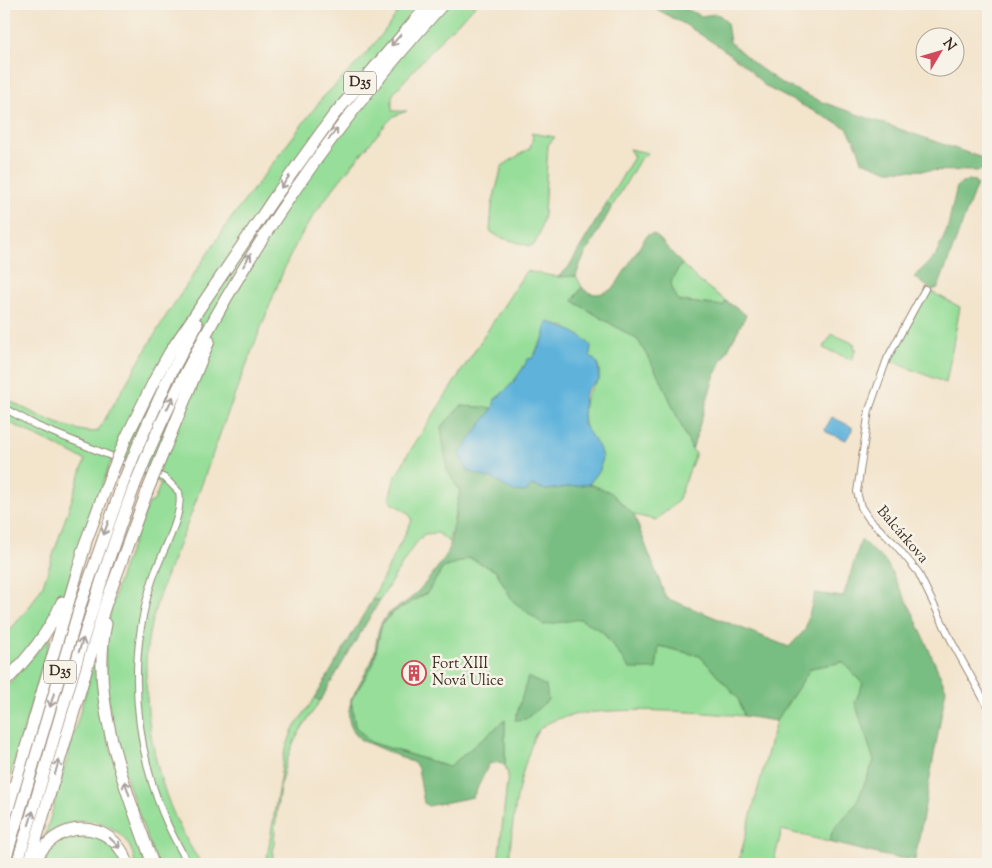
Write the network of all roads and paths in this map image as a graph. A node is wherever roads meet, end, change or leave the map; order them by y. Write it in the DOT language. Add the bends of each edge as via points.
graph roads {
  1 [pos="429,4"];
  2 [pos="444,4"];
  3 [pos="230,266"];
  4 [pos="232,284"];
  5 [pos="925,289"];
  6 [pos="4,408"];
  7 [pos="129,485"];
  8 [pos="85,546"];
  9 [pos="124,555"];
  10 [pos="4,683"];
  11 [pos="988,707"];
  12 [pos="4,822"];
  13 [pos="4,864"];
  14 [pos="17,864"];
  15 [pos="29,864"];
  16 [pos="33,864"];
  17 [pos="128,864"];
  18 [pos="152,864"];
  19 [pos="190,864"];
  1 -- 3 [label="highway, D35, one-way" via="333,116"];
  4 -- 2 [label="highway, D35, one-way" via="329,140 372,85"];
  3 -- 7 [label="highway, D35, bridge" via="169,377 139,443"];
  3 -- 8 [label="highway, bridge" via="160,369 126,438"];
  7 -- 4 [label="highway, D35, one-way, bridge"];
  4 -- 9 [label="highway, bridge"];
  5 -- 11 [label="street, Balcárkova" via="888,359 869,410 858,500 869,520 918,572"];
  6 -- 19 [label="street" via="37,426 165,478 179,492 178,512 146,602 140,634 137,695 141,734 154,789 169,827"];
  7 -- 13 [label="highway, D35, one-way" via="92,569"];
  14 -- 7 [label="highway, D35, one-way"];
  8 -- 10 [label="highway" via="55,618 29,656"];
  8 -- 12 [label="highway"];
  15 -- 9 [label="highway, one-way" via="89,656"];
  18 -- 9 [label="highway, one-way" via="114,745 102,683 105,628"];
  16 -- 17 [label="highway, one-way" via="54,837 83,829 98,831 111,838"];
}
